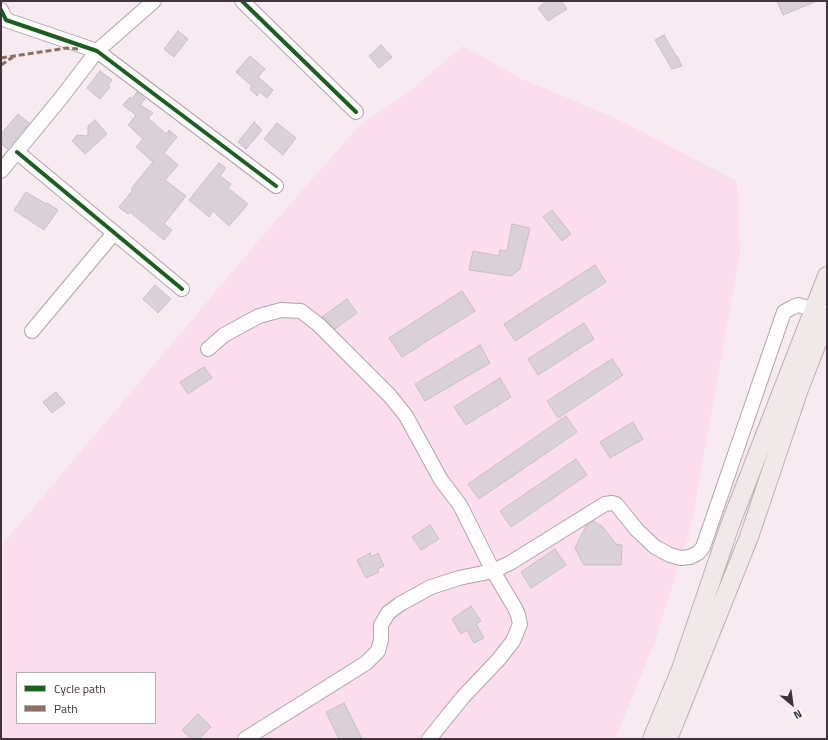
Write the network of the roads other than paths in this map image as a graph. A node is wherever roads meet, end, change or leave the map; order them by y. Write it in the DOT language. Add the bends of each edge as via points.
graph roads {
  1 [pos="154,1"];
  2 [pos="242,1"];
  3 [pos="1,10"];
  4 [pos="97,51"];
  5 [pos="356,112"];
  6 [pos="17,152"];
  7 [pos="1,171"];
  8 [pos="276,186"];
  9 [pos="114,232"];
  10 [pos="827,276"];
  11 [pos="182,289"];
  12 [pos="823,313"];
  13 [pos="32,331"];
  14 [pos="208,349"];
  15 [pos="493,571"];
  16 [pos="253,736"];
  17 [pos="430,739"];
  18 [pos="652,739"];
  19 [pos="668,739"];
  1 -- 4 [label="street"];
  2 -- 5 [label="street"];
  3 -- 4 [label="street" via="6,20"];
  4 -- 6 [label="street"];
  4 -- 8 [label="street"];
  6 -- 7 [label="street"];
  6 -- 9 [label="street"];
  9 -- 11 [label="street"];
  9 -- 13 [label="street"];
  10 -- 12 [label="main road"];
  12 -- 15 [label="street" via="798,305 784,312 703,547 698,554 681,558 670,555 637,530 616,504 612,503 605,504"];
  12 -- 18 [label="main road" via="730,525 680,669"];
  12 -- 19 [label="main road" via="749,537"];
  14 -- 15 [label="street" via="238,327 259,316 281,310 301,311 319,325 390,396 406,416 441,480 460,505"];
  15 -- 16 [label="street" via="431,587 400,604 388,613 381,625 378,651 366,663"];
  15 -- 17 [label="street" via="518,615 518,631 514,641 463,697"];
}
